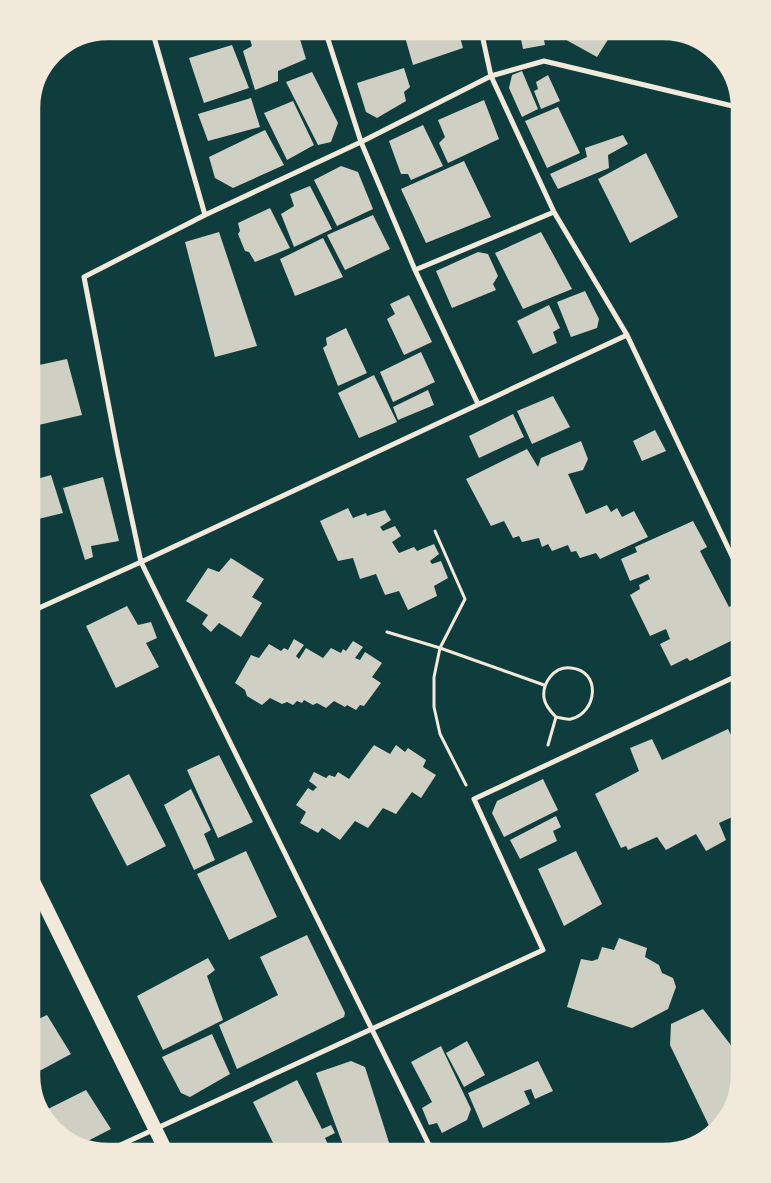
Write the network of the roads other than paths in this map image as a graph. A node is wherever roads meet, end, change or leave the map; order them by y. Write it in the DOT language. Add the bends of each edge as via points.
graph roads {
  1 [pos="155,39"];
  2 [pos="328,39"];
  3 [pos="482,39"];
  4 [pos="491,76"];
  5 [pos="732,106"];
  6 [pos="362,142"];
  7 [pos="554,212"];
  8 [pos="205,215"];
  9 [pos="415,270"];
  10 [pos="627,335"];
  11 [pos="478,404"];
  12 [pos="732,557"];
  13 [pos="141,562"];
  14 [pos="39,608"];
  15 [pos="732,678"];
  16 [pos="39,893"];
  17 [pos="370,1029"];
  18 [pos="155,1128"];
  19 [pos="122,1144"];
  20 [pos="163,1144"];
  21 [pos="428,1144"];
  1 -- 8 [label="street"];
  2 -- 6 [label="street"];
  3 -- 4 [label="street"];
  4 -- 5 [label="street" via="544,61"];
  4 -- 6 [label="street"];
  4 -- 7 [label="street"];
  6 -- 8 [label="street"];
  6 -- 9 [label="street"];
  7 -- 9 [label="street"];
  7 -- 10 [label="street"];
  8 -- 13 [label="street" via="84,276"];
  9 -- 11 [label="street"];
  10 -- 11 [label="street"];
  10 -- 12 [label="street"];
  11 -- 13 [label="street"];
  13 -- 14 [label="street"];
  13 -- 17 [label="street"];
  15 -- 17 [label="street" via="474,799 543,950"];
  16 -- 18 [label="highway"];
  17 -- 18 [label="street"];
  17 -- 21 [label="street"];
  18 -- 19 [label="street"];
  18 -- 20 [label="highway"];
}
